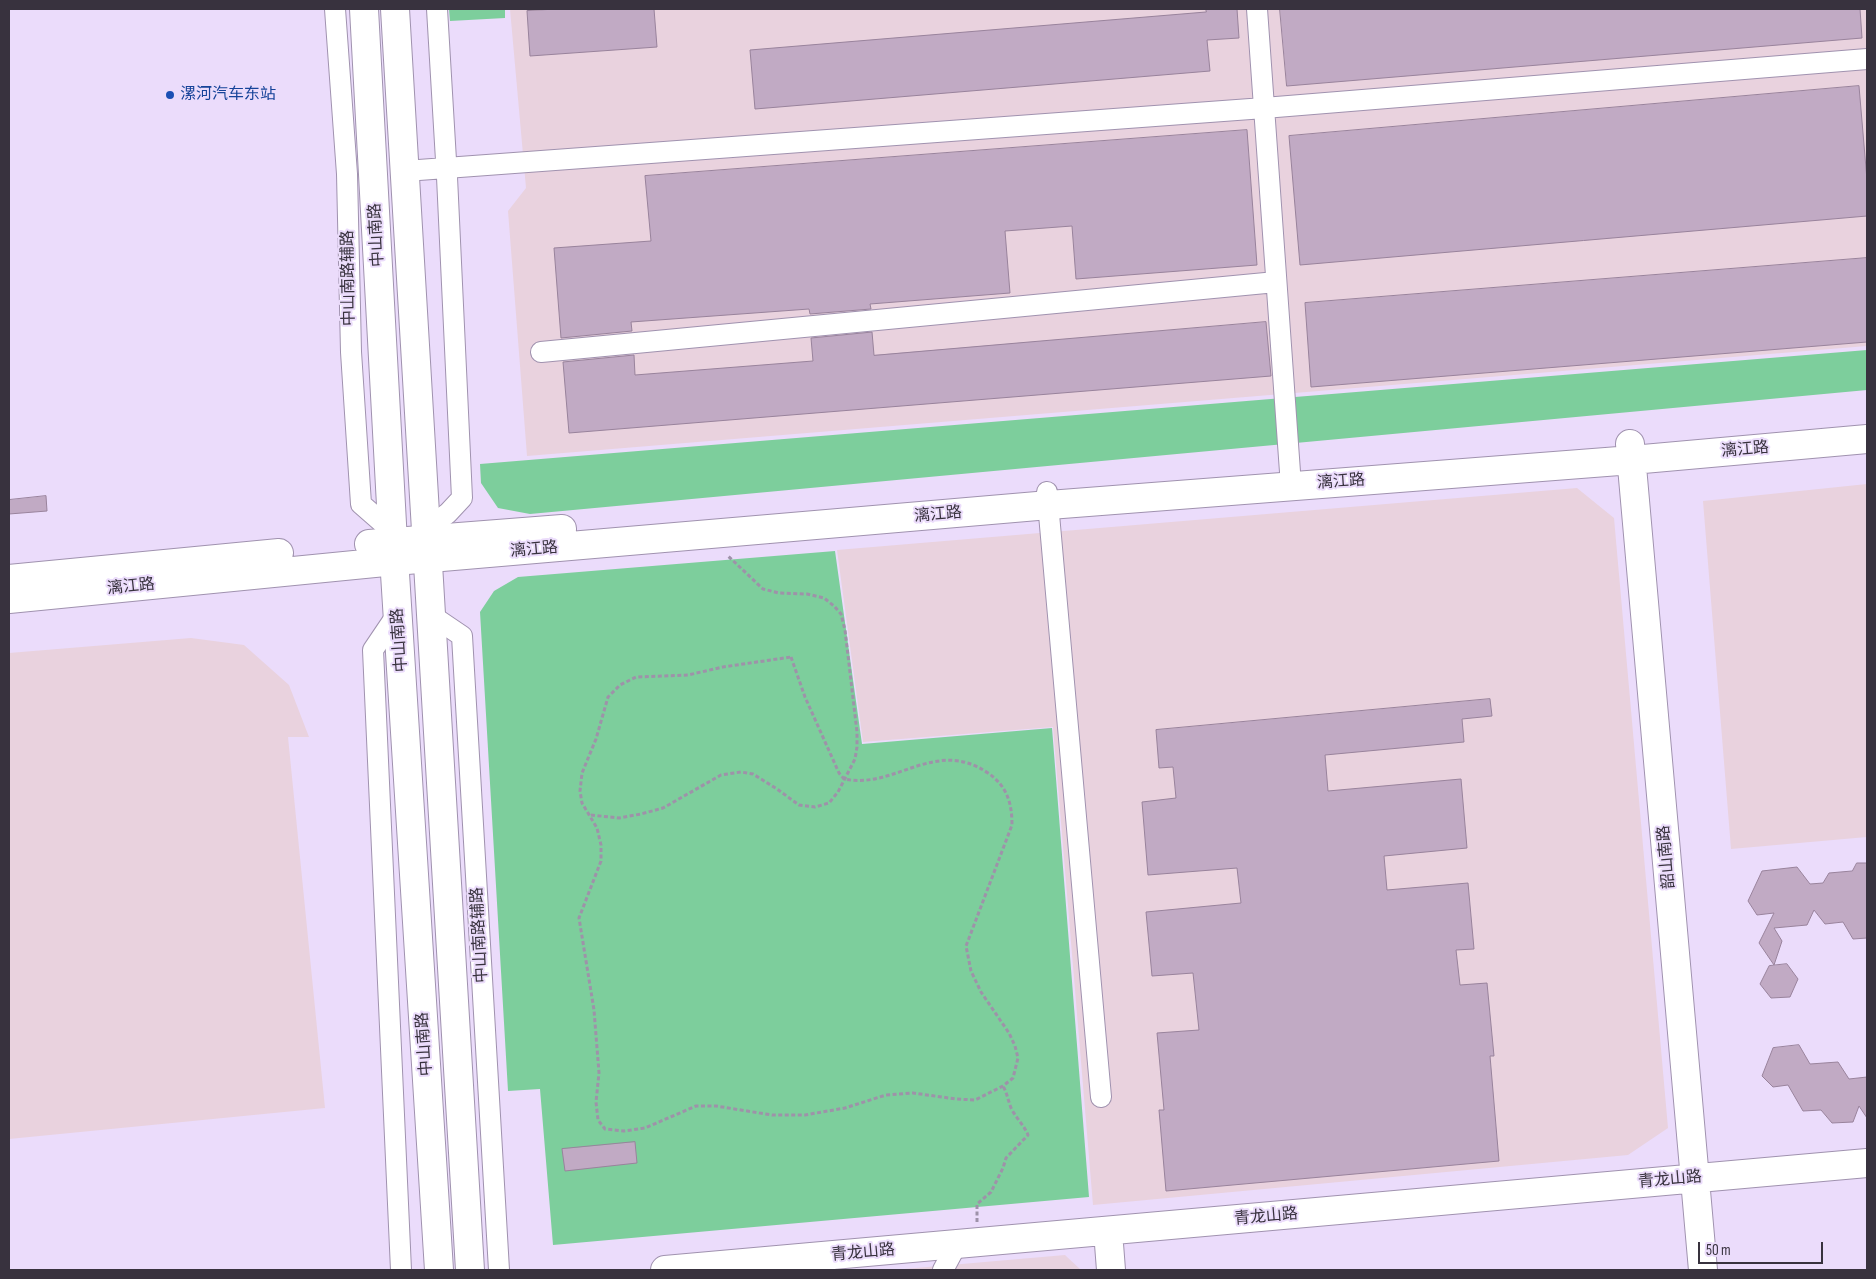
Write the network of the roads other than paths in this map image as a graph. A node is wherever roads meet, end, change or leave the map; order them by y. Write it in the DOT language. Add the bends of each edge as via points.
graph roads {
  1 [pos="335,9"];
  2 [pos="364,9"];
  3 [pos="396,9"];
  4 [pos="437,9"];
  5 [pos="1257,9"];
  6 [pos="1867,59"];
  7 [pos="1264,108"];
  8 [pos="447,168"];
  9 [pos="405,171"];
  10 [pos="360,173"];
  11 [pos="1276,282"];
  12 [pos="541,352"];
  13 [pos="1867,422"];
  14 [pos="1867,439"];
  15 [pos="1631,452"];
  16 [pos="1290,472"];
  17 [pos="1048,498"];
  18 [pos="427,543"];
  19 [pos="394,545"];
  20 [pos="9,579"];
  21 [pos="9,599"];
  22 [pos="398,613"];
  23 [pos="431,615"];
  24 [pos="1100,1097"];
  25 [pos="1867,1163"];
  26 [pos="1694,1178"];
  27 [pos="1108,1231"];
  28 [pos="967,1244"];
  29 [pos="819,1264"];
  30 [pos="401,1270"];
  31 [pos="439,1270"];
  32 [pos="470,1270"];
  33 [pos="499,1270"];
  34 [pos="666,1270"];
  35 [pos="943,1270"];
  36 [pos="1111,1270"];
  37 [pos="1703,1270"];
  1 -- 10 [label="street"];
  2 -- 10 [label="street, 中山南路"];
  3 -- 9 [label="street, 中山南路"];
  4 -- 8 [label="street"];
  5 -- 7 [label="street"];
  6 -- 7 [label="street"];
  7 -- 8 [label="street"];
  7 -- 11 [label="street"];
  8 -- 9 [label="street"];
  8 -- 18 [label="street" via="462,498"];
  9 -- 10 [label="street"];
  9 -- 18 [label="street, 中山南路"];
  10 -- 19 [label="street, 中山南路"];
  11 -- 12 [label="street"];
  11 -- 16 [label="street"];
  13 -- 15 [label="street, 漓江路"];
  14 -- 15 [label="street, 漓江路"];
  15 -- 16 [label="street, 漓江路"];
  15 -- 17 [label="street, 漓江路"];
  15 -- 26 [label="street, 韶山南路"];
  16 -- 17 [label="street, 漓江路"];
  17 -- 18 [label="street, 漓江路"];
  17 -- 18 [label="street, 漓江路" via="720,534"];
  17 -- 24 [label="street"];
  18 -- 19 [label="street, 漓江路"];
  18 -- 23 [label="street, 中山南路"];
  19 -- 20 [label="street, 漓江路"];
  19 -- 21 [label="street, 漓江路"];
  19 -- 22 [label="street, 中山南路"];
  22 -- 30 [label="street" via="373,650"];
  22 -- 31 [label="street, 中山南路"];
  23 -- 32 [label="street, 中山南路"];
  23 -- 33 [label="street, 中山南路辅路" via="462,636"];
  25 -- 26 [label="street, 青龙山路"];
  26 -- 27 [label="street, 青龙山路"];
  26 -- 37 [label="street, 韶山南路"];
  27 -- 28 [label="street, 青龙山路"];
  27 -- 36 [label="street"];
  28 -- 29 [label="street, 青龙山路"];
  28 -- 35 [label="street"];
  29 -- 34 [label="street, 青龙山路"];
}
